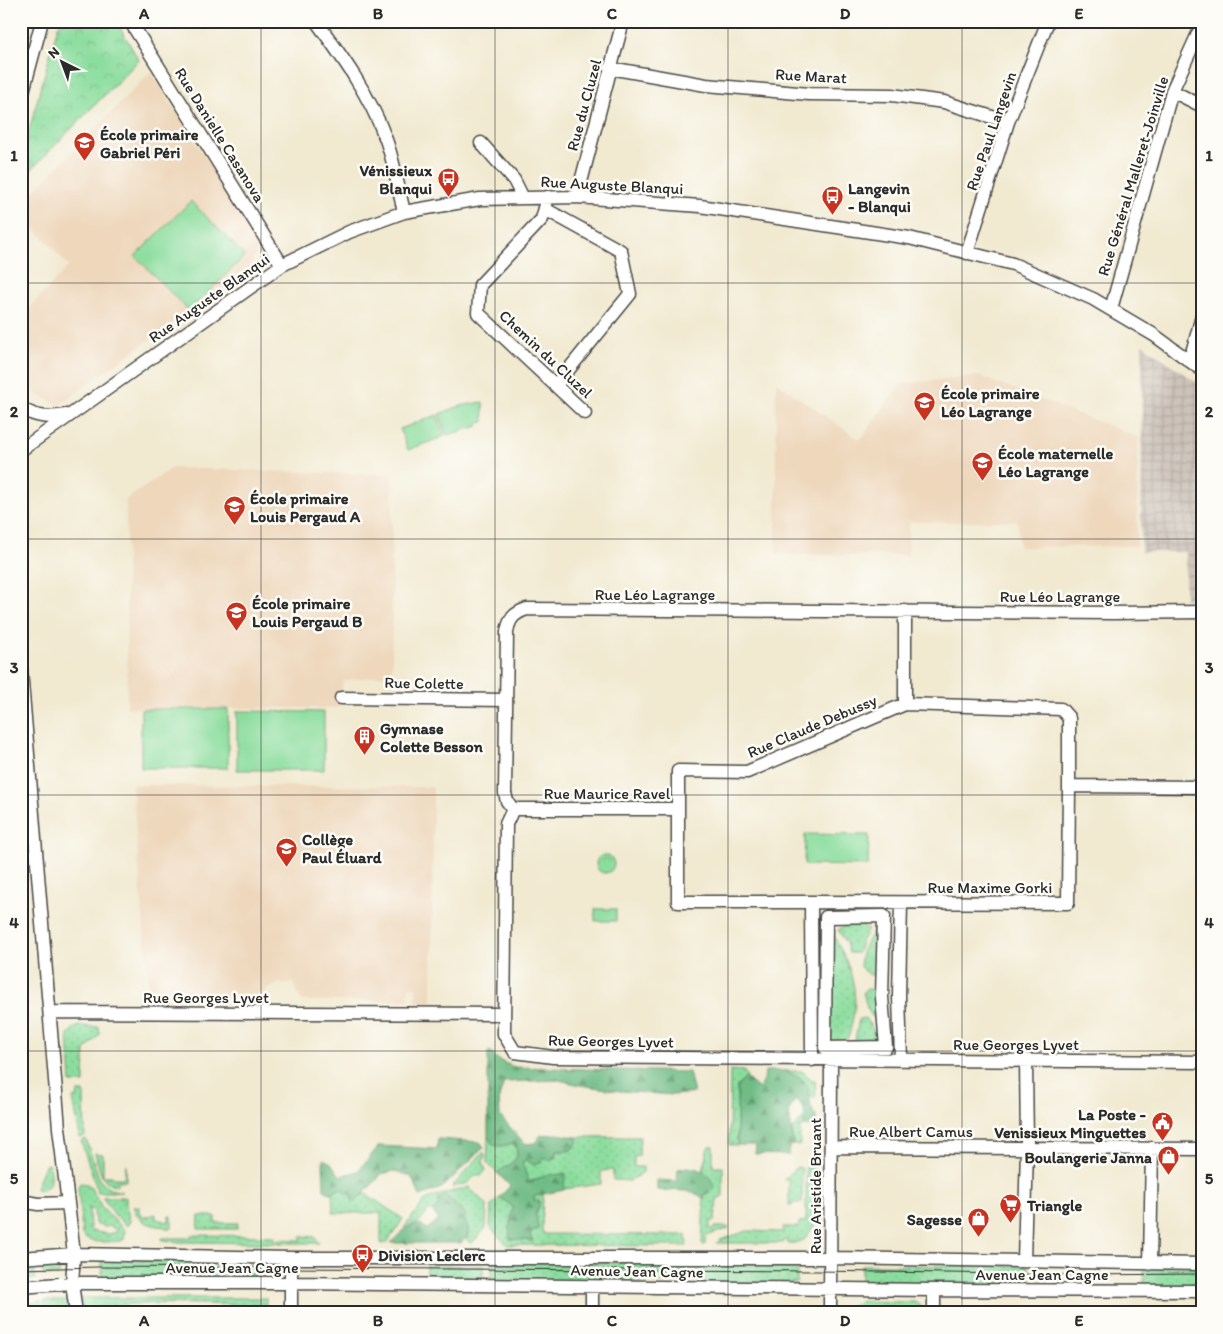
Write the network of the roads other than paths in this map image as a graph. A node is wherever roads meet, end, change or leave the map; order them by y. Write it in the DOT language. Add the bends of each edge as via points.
graph roads {
  1 [pos="42,21"];
  2 [pos="130,21"];
  3 [pos="316,21"];
  4 [pos="623,21"];
  5 [pos="1048,21"];
  6 [pos="1202,25"];
  7 [pos="610,68"];
  8 [pos="1172,91"];
  9 [pos="21,99"];
  10 [pos="1202,106"];
  11 [pos="1008,122"];
  12 [pos="481,143"];
  13 [pos="577,197"];
  14 [pos="523,198"];
  15 [pos="546,203"];
  16 [pos="404,212"];
  17 [pos="967,253"];
  18 [pos="282,265"];
  19 [pos="1111,309"];
  20 [pos="1202,316"];
  21 [pos="1190,360"];
  22 [pos="1202,370"];
  23 [pos="556,385"];
  24 [pos="21,408"];
  25 [pos="585,413"];
  26 [pos="71,414"];
  27 [pos="21,450"];
  28 [pos="905,610"];
  29 [pos="1202,612"];
  30 [pos="21,670"];
  31 [pos="341,698"];
  32 [pos="506,700"];
  33 [pos="905,704"];
  34 [pos="1069,786"];
  35 [pos="1202,787"];
  36 [pos="513,809"];
  37 [pos="678,809"];
  38 [pos="811,902"];
  39 [pos="902,903"];
  40 [pos="50,1012"];
  41 [pos="504,1014"];
  42 [pos="825,1048"];
  43 [pos="901,1059"];
  44 [pos="812,1060"];
  45 [pos="831,1060"];
  46 [pos="1026,1060"];
  47 [pos="1202,1062"];
  48 [pos="831,1147"];
  49 [pos="1027,1148"];
  50 [pos="1152,1148"];
  51 [pos="1202,1149"];
  52 [pos="21,1200"];
  53 [pos="68,1203"];
  54 [pos="74,1254"];
  55 [pos="21,1258"];
  56 [pos="291,1258"];
  57 [pos="830,1258"];
  58 [pos="1024,1261"];
  59 [pos="1150,1264"];
  60 [pos="1202,1264"];
  61 [pos="72,1283"];
  62 [pos="292,1283"];
  63 [pos="21,1287"];
  64 [pos="592,1287"];
  65 [pos="830,1289"];
  66 [pos="934,1290"];
  67 [pos="1202,1292"];
  68 [pos="76,1313"];
  69 [pos="291,1313"];
  70 [pos="592,1313"];
  71 [pos="830,1313"];
  72 [pos="934,1313"];
  1 -- 9 [label="street"];
  2 -- 18 [label="street, Rue Danielle Casanova"];
  3 -- 16 [label="street" via="372,105 386,139"];
  4 -- 7 [label="street, Rue du Cluzel"];
  5 -- 11 [label="street, Rue Paul Langevin"];
  6 -- 8 [label="street, Rue Général Malleret-Joinville"];
  7 -- 11 [label="street, Rue Marat" via="706,85 809,94 892,95 944,102"];
  7 -- 13 [label="street, Rue du Cluzel"];
  8 -- 10 [label="street"];
  8 -- 19 [label="street, Rue Général Malleret-Joinville"];
  11 -- 17 [label="street, Rue Paul Langevin"];
  12 -- 14 [label="street" via="514,180"];
  13 -- 15 [label="street, Rue Auguste Blanqui"];
  13 -- 17 [label="street, Rue Auguste Blanqui" via="700,206 909,238"];
  14 -- 15 [label="street, Rue Auguste Blanqui"];
  14 -- 16 [label="street, Rue Auguste Blanqui" via="480,199"];
  15 -- 23 [label="street, Chemin du Cluzel" via="542,219 480,285 478,313"];
  15 -- 23 [label="street" via="621,251 630,294"];
  16 -- 18 [label="street, Rue Auguste Blanqui" via="349,232"];
  17 -- 19 [label="street, Rue Auguste Blanqui" via="1013,264"];
  18 -- 26 [label="street, Rue Auguste Blanqui"];
  19 -- 21 [label="street, Rue Auguste Blanqui"];
  20 -- 21 [label="street"];
  21 -- 22 [label="street, Rue Auguste Blanqui"];
  23 -- 25 [label="street, Chemin du Cluzel"];
  24 -- 26 [label="street" via="48,418"];
  26 -- 27 [label="street, Rue Auguste Blanqui"];
  28 -- 29 [label="street, Rue Léo Lagrange"];
  28 -- 32 [label="street, Rue Léo Lagrange" via="527,609 512,616 508,624"];
  28 -- 33 [label="street"];
  30 -- 40 [label="street"];
  31 -- 32 [label="street, Rue Colette"];
  32 -- 36 [label="street, Rue Léo Lagrange" via="506,793"];
  33 -- 34 [label="street, Rue Claude Debussy" via="1061,709 1070,718"];
  33 -- 37 [label="street, Rue Claude Debussy" via="747,772 678,771"];
  34 -- 35 [label="street"];
  34 -- 39 [label="street, Rue Maxime Gorki" via="1068,903"];
  36 -- 37 [label="street, Rue Maurice Ravel"];
  36 -- 41 [label="street" via="506,824"];
  37 -- 38 [label="street, Rue Maurice Ravel" via="678,902"];
  38 -- 39 [label="street, Rue Maxime Gorki"];
  38 -- 44 [label="street"];
  39 -- 43 [label="street"];
  40 -- 41 [label="street, Rue Georges Lyvet"];
  40 -- 53 [label="street"];
  41 -- 44 [label="street, Rue Georges Lyvet" via="504,1034 515,1052 553,1057"];
  42 -- 42 [label="street" via="826,917 884,916 882,997 886,1047"];
  43 -- 45 [label="street, Rue Georges Lyvet"];
  43 -- 46 [label="street, Rue Georges Lyvet"];
  44 -- 45 [label="street, Rue Georges Lyvet"];
  45 -- 48 [label="street, Rue Aristide Bruant"];
  46 -- 47 [label="street, Rue Georges Lyvet"];
  46 -- 49 [label="street"];
  48 -- 49 [label="street, Rue Albert Camus"];
  48 -- 57 [label="street, Rue Aristide Bruant"];
  49 -- 50 [label="street, Rue Albert Camus"];
  49 -- 58 [label="street"];
  50 -- 51 [label="street, Rue Albert Camus"];
  50 -- 59 [label="street"];
  52 -- 53 [label="street" via="38,1204"];
  53 -- 54 [label="street"];
  54 -- 55 [label="street, Avenue Jean Cagne"];
  54 -- 56 [label="street, Avenue Jean Cagne"];
  54 -- 61 [label="street"];
  56 -- 57 [label="street, Avenue Jean Cagne"];
  56 -- 62 [label="street"];
  57 -- 58 [label="street, Avenue Jean Cagne"];
  57 -- 65 [label="street, Rue Aristide Bruant"];
  58 -- 59 [label="street, Avenue Jean Cagne"];
  59 -- 60 [label="street, Avenue Jean Cagne"];
  61 -- 62 [label="street, Avenue Jean Cagne"];
  61 -- 63 [label="street, Avenue Jean Cagne"];
  61 -- 68 [label="street"];
  62 -- 64 [label="street, Avenue Jean Cagne"];
  62 -- 69 [label="street"];
  64 -- 65 [label="street, Avenue Jean Cagne"];
  64 -- 70 [label="street"];
  65 -- 66 [label="street, Avenue Jean Cagne"];
  65 -- 71 [label="street, Rue Aristide Bruant"];
  66 -- 67 [label="street, Avenue Jean Cagne"];
  66 -- 72 [label="street"];
}
